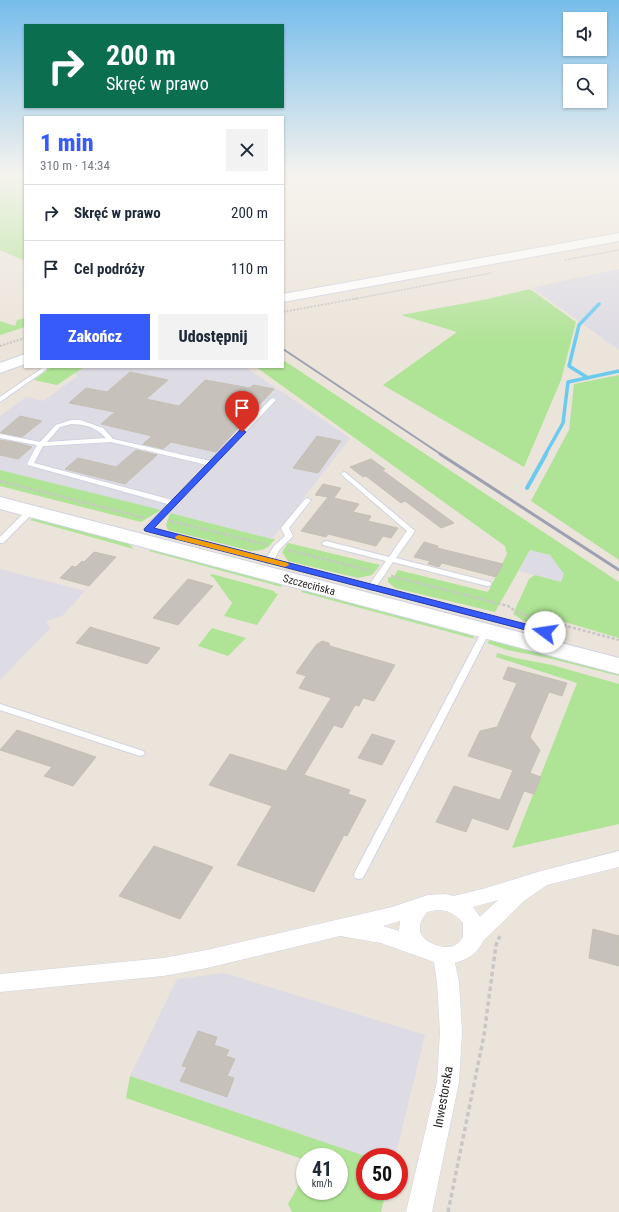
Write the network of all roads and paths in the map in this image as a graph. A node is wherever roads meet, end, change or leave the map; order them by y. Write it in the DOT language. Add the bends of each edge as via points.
graph roads {
  1 [pos="619,237"];
  2 [pos="619,245"];
  3 [pos="619,250"];
  4 [pos="564,260"];
  5 [pos="497,272"];
  6 [pos="284,298"];
  7 [pos="284,306"];
  8 [pos="284,312"];
  9 [pos="24,338"];
  10 [pos="24,345"];
  11 [pos="0,346"];
  12 [pos="0,353"];
  13 [pos="24,359"];
  14 [pos="0,368"];
  15 [pos="44,368"];
  16 [pos="0,400"];
  17 [pos="273,400"];
  18 [pos="0,436"];
  19 [pos="111,440"];
  20 [pos="40,444"];
  21 [pos="212,464"];
  22 [pos="344,474"];
  23 [pos="0,481"];
  24 [pos="0,490"];
  25 [pos="307,500"];
  26 [pos="0,503"];
  27 [pos="173,503"];
  28 [pos="31,511"];
  29 [pos="153,524"];
  30 [pos="0,541"];
  31 [pos="326,543"];
  32 [pos="273,554"];
  33 [pos="390,560"];
  34 [pos="376,580"];
  35 [pos="486,584"];
  36 [pos="486,631"];
  37 [pos="619,640"];
  38 [pos="619,651"];
  39 [pos="619,666"];
  40 [pos="0,707"];
  41 [pos="140,753"];
  42 [pos="619,858"];
  43 [pos="359,876"];
  44 [pos="541,879"];
  45 [pos="453,904"];
  46 [pos="420,906"];
  47 [pos="335,928"];
  48 [pos="501,932"];
  49 [pos="474,936"];
  50 [pos="420,947"];
  51 [pos="443,956"];
  52 [pos="0,983"];
  53 [pos="419,1212"];
  54 [pos="448,1212"];
  1 -- 6 [label="main road"];
  2 -- 7 [label="main road"];
  3 -- 4 [label="path"];
  5 -- 8 [label="path"];
  9 -- 11 [label="path"];
  10 -- 12 [label="main road"];
  13 -- 14 [label="main road"];
  15 -- 16 [label="lane"];
  17 -- 21 [label="lane"];
  18 -- 20 [label="lane"];
  19 -- 20 [label="lane"];
  19 -- 20 [label="lane" via="101,429 80,422 71,422 58,426"];
  19 -- 21 [label="lane"];
  20 -- 27 [label="lane" via="30,464"];
  21 -- 27 [label="lane"];
  22 -- 33 [label="lane" via="411,531"];
  23 -- 29 [label="path" via="138,516"];
  24 -- 29 [label="main road, Szczecińska"];
  25 -- 32 [label="lane" via="285,528 289,536"];
  26 -- 28 [label="main road, Szczecińska"];
  27 -- 29 [label="lane"];
  28 -- 30 [label="lane"];
  28 -- 36 [label="main road, Szczecińska"];
  29 -- 32 [label="main road, Szczecińska"];
  29 -- 32 [label="path"];
  31 -- 33 [label="lane"];
  32 -- 34 [label="main road, Szczecińska"];
  32 -- 34 [label="path"];
  33 -- 34 [label="lane"];
  33 -- 35 [label="lane"];
  34 -- 37 [label="path" via="508,606 518,612"];
  34 -- 38 [label="main road, Szczecińska"];
  36 -- 39 [label="main road, Szczecińska"];
  36 -- 43 [label="lane"];
  40 -- 41 [label="lane"];
  42 -- 44 [label="street"];
  44 -- 45 [label="street"];
  44 -- 49 [label="street" via="518,894"];
  45 -- 46 [label="street" via="438,901"];
  45 -- 49 [label="street" via="465,911 471,919"];
  46 -- 47 [label="street" via="401,913"];
  46 -- 50 [label="street" via="410,919 409,927 411,936"];
  47 -- 50 [label="street" via="381,934"];
  47 -- 52 [label="street" via="163,967"];
  48 -- 54 [label="path" via="496,945 484,1035"];
  49 -- 51 [label="street" via="470,945 463,951"];
  50 -- 51 [label="street"];
  51 -- 53 [label="street, Inwestorska" via="448,982 451,1032 448,1082"];
}
